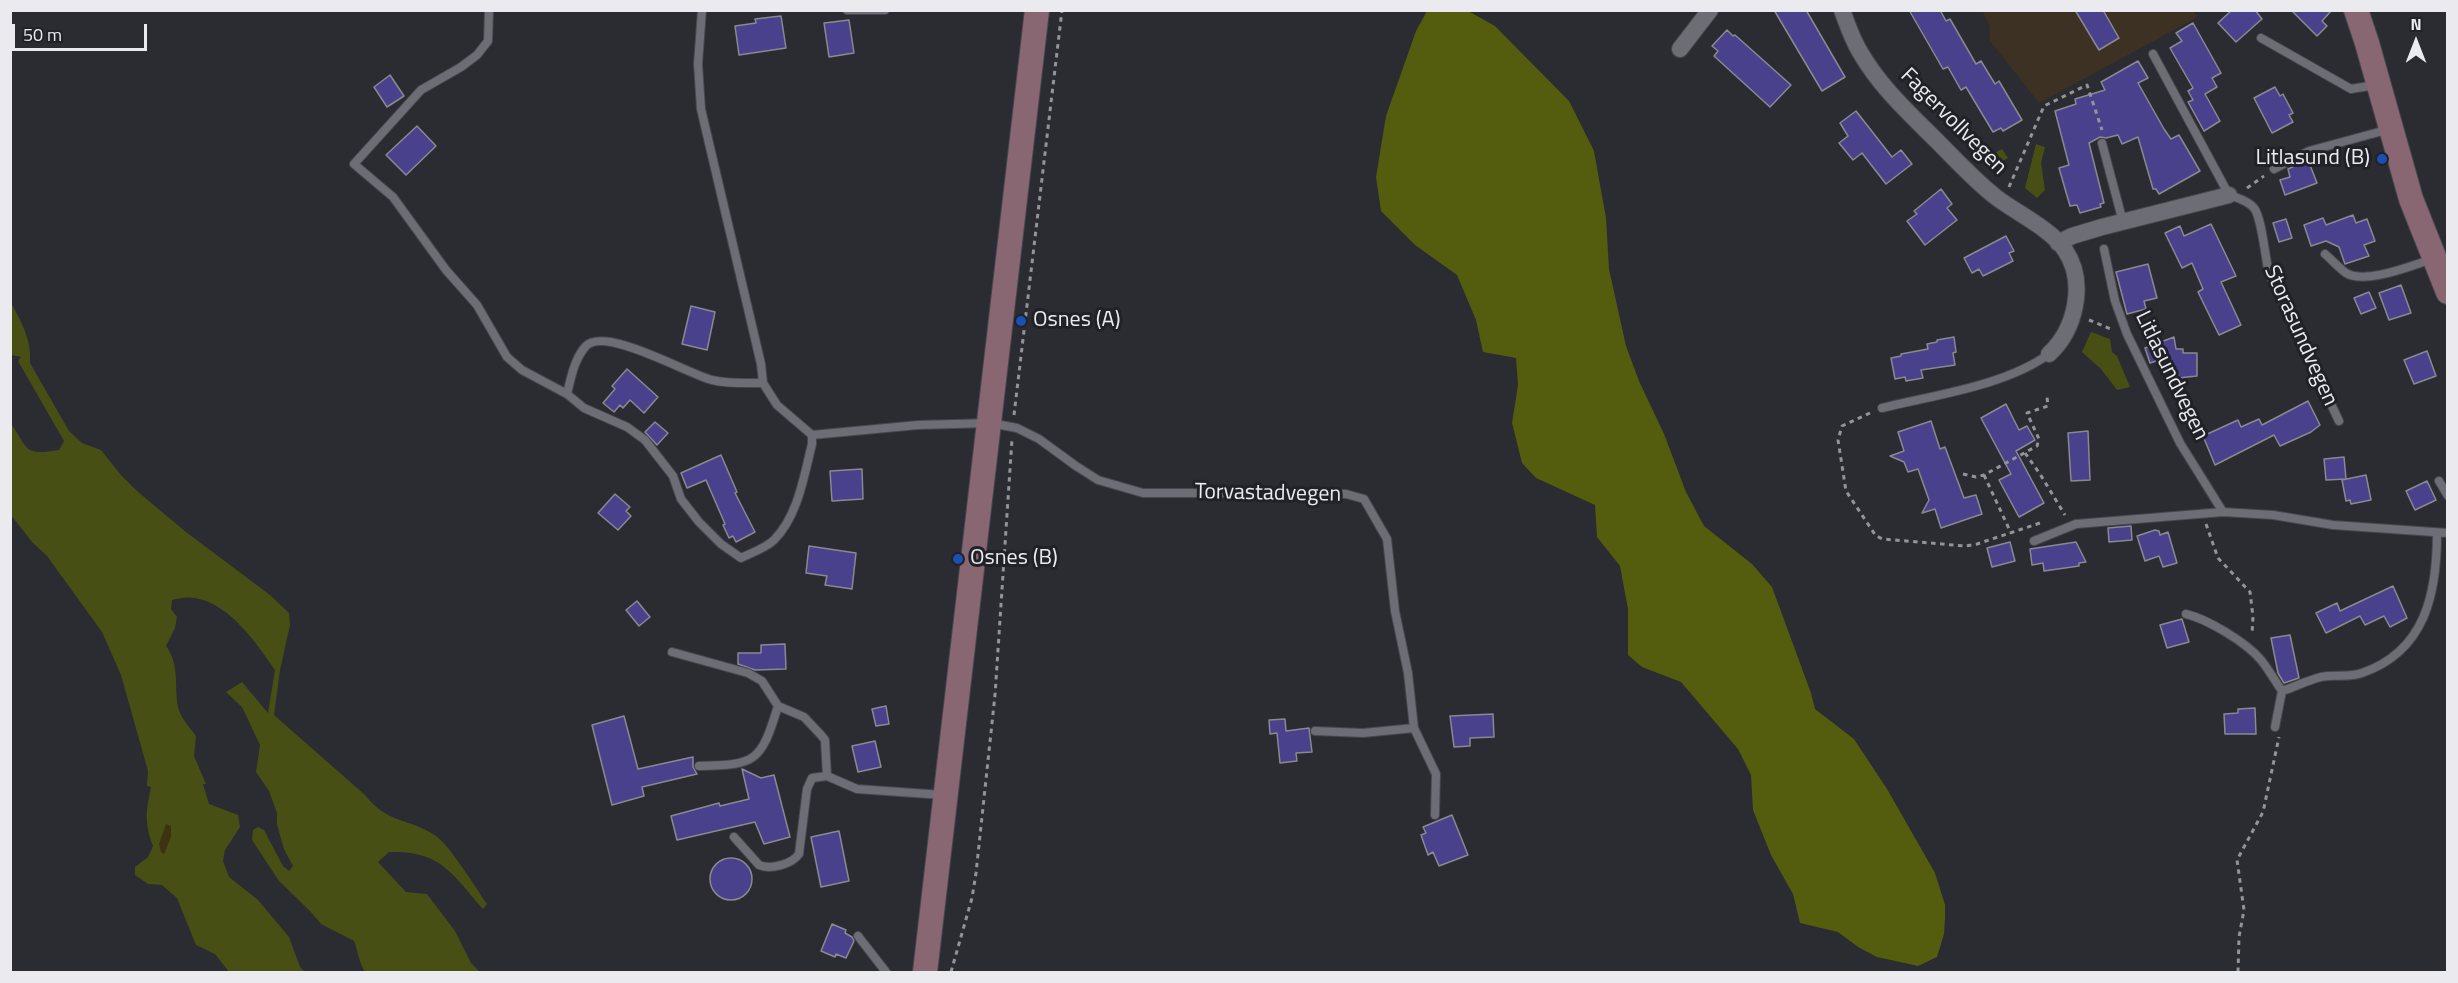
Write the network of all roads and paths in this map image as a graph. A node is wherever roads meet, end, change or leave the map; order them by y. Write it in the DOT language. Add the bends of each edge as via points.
graph roads {
  1 [pos="489,10"];
  2 [pos="702,10"];
  3 [pos="847,10"];
  4 [pos="885,10"];
  5 [pos="1037,10"];
  6 [pos="1062,10"];
  7 [pos="1710,10"];
  8 [pos="1842,10"];
  9 [pos="2356,10"];
  10 [pos="2260,38"];
  11 [pos="1680,49"];
  12 [pos="2152,54"];
  13 [pos="2379,84"];
  14 [pos="2391,129"];
  15 [pos="2102,143"];
  16 [pos="2274,169"];
  17 [pos="2229,195"];
  18 [pos="2003,202"];
  19 [pos="2123,222"];
  20 [pos="2058,243"];
  21 [pos="2104,249"];
  22 [pos="2325,254"];
  23 [pos="2433,258"];
  24 [pos="2448,292"];
  25 [pos="2074,312"];
  26 [pos="2127,334"];
  27 [pos="2049,354"];
  28 [pos="763,383"];
  29 [pos="567,394"];
  30 [pos="2047,397"];
  31 [pos="1882,408"];
  32 [pos="2339,421"];
  33 [pos="1001,425"];
  34 [pos="812,435"];
  35 [pos="2025,453"];
  36 [pos="1964,474"];
  37 [pos="1984,475"];
  38 [pos="2439,481"];
  39 [pos="2448,496"];
  40 [pos="2223,512"];
  41 [pos="2204,514"];
  42 [pos="2051,519"];
  43 [pos="2076,524"];
  44 [pos="2011,532"];
  45 [pos="2438,533"];
  46 [pos="2448,533"];
  47 [pos="2034,541"];
  48 [pos="2186,614"];
  49 [pos="672,652"];
  50 [pos="2260,659"];
  51 [pos="2282,692"];
  52 [pos="778,706"];
  53 [pos="2275,727"];
  54 [pos="1414,728"];
  55 [pos="1315,730"];
  56 [pos="699,766"];
  57 [pos="828,776"];
  58 [pos="946,795"];
  59 [pos="1435,815"];
  60 [pos="734,837"];
  61 [pos="858,936"];
  62 [pos="886,972"];
  63 [pos="925,972"];
  64 [pos="951,972"];
  65 [pos="2238,972"];
  1 -- 29 [label="lane" via="488,41 477,55 421,90 354,164 393,197 477,305 507,357 522,370"];
  2 -- 28 [label="lane" via="698,64 701,110"];
  3 -- 4 [label="lane"];
  5 -- 33 [label="main road"];
  6 -- 33 [label="path"];
  7 -- 11 [label="street"];
  8 -- 18 [label="street, Fagervollvegen" via="1860,52 1879,80 1978,183"];
  9 -- 13 [label="main road"];
  10 -- 13 [label="lane" via="2351,89"];
  12 -- 17 [label="lane"];
  13 -- 14 [label="main road"];
  14 -- 16 [label="lane" via="2309,151"];
  14 -- 23 [label="main road"];
  15 -- 18 [label="path" via="2104,136 2087,85 2044,106"];
  15 -- 19 [label="lane"];
  16 -- 17 [label="path" via="2248,188"];
  17 -- 19 [label="street"];
  17 -- 32 [label="lane, Storasundvegen" via="2255,209 2270,273"];
  18 -- 20 [label="street, Fagervollvegen"];
  19 -- 20 [label="street"];
  20 -- 25 [label="street, Fagervollvegen" via="2073,271"];
  21 -- 26 [label="lane, Litlasundvegen"];
  22 -- 23 [label="lane" via="2347,274 2360,277"];
  23 -- 24 [label="main road"];
  25 -- 26 [label="path"];
  25 -- 27 [label="street, Fagervollvegen" via="2065,336"];
  26 -- 40 [label="lane, Litlasundvegen" via="2180,443"];
  27 -- 31 [label="lane, Fagervollvegen" via="2025,368 1986,382"];
  28 -- 29 [label="lane" via="714,381 662,358 598,341 586,345 576,362"];
  28 -- 34 [label="lane" via="777,405"];
  29 -- 34 [label="lane" via="584,408 627,427 645,440 699,522 741,558 773,542 783,528 795,507"];
  30 -- 35 [label="path" via="2049,406 2027,413 2039,442"];
  31 -- 44 [label="path" via="1847,423 1839,430 1838,440 1846,491 1876,536 1965,546"];
  33 -- 34 [label="lane, Torvastadvegen" via="918,425"];
  33 -- 54 [label="lane, Torvastadvegen" via="1039,439 1098,480 1143,493 1346,494 1364,499 1387,539"];
  33 -- 58 [label="main road"];
  33 -- 64 [label="path" via="995,695 976,873"];
  35 -- 37 [label="path"];
  35 -- 43 [label="path" via="2063,515"];
  36 -- 37 [label="path"];
  37 -- 44 [label="path"];
  38 -- 39 [label="lane"];
  40 -- 41 [label="lane"];
  40 -- 45 [label="lane"];
  41 -- 43 [label="lane"];
  41 -- 50 [label="path" via="2218,558 2250,592 2252,636"];
  42 -- 44 [label="path"];
  43 -- 47 [label="lane"];
  45 -- 46 [label="lane"];
  45 -- 51 [label="lane" via="2428,608 2408,645 2363,673 2322,676"];
  48 -- 50 [label="lane" via="2201,617"];
  49 -- 52 [label="lane" via="748,673 762,681"];
  50 -- 51 [label="lane"];
  51 -- 53 [label="lane"];
  52 -- 56 [label="lane" via="755,758 744,763"];
  52 -- 57 [label="lane" via="804,717 825,740"];
  53 -- 65 [label="path" via="2279,737 2263,812 2237,860 2244,910"];
  54 -- 55 [label="lane" via="1363,733"];
  54 -- 59 [label="lane, Torvastadvegen" via="1436,774"];
  57 -- 58 [label="lane" via="857,789"];
  57 -- 60 [label="lane" via="812,778 807,789 799,854 792,861 759,865"];
  58 -- 63 [label="main road"];
  61 -- 62 [label="lane"];
}
